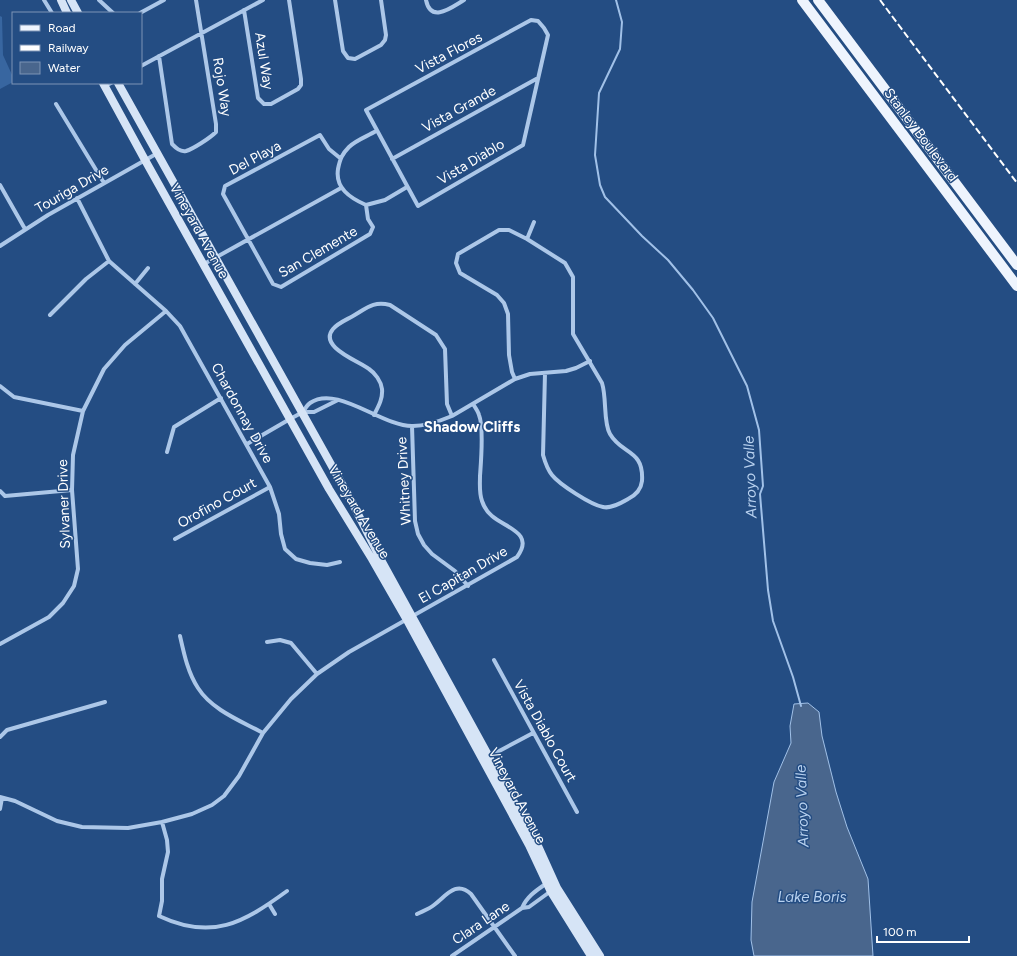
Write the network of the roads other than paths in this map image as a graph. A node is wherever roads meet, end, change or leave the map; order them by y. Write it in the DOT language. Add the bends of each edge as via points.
graph roads {
  1 [pos="44,0"];
  2 [pos="61,0"];
  3 [pos="71,0"];
  4 [pos="99,0"];
  5 [pos="164,0"];
  6 [pos="196,0"];
  7 [pos="263,0"];
  8 [pos="289,0"];
  9 [pos="335,0"];
  10 [pos="381,0"];
  11 [pos="426,0"];
  12 [pos="464,0"];
  13 [pos="802,0"];
  14 [pos="818,0"];
  15 [pos="244,10"];
  16 [pos="51,12"];
  17 [pos="67,12"];
  18 [pos="77,12"];
  19 [pos="112,12"];
  20 [pos="142,12"];
  21 [pos="202,32"];
  22 [pos="159,56"];
  23 [pos="142,65"];
  24 [pos="538,78"];
  25 [pos="106,84"];
  26 [pos="119,84"];
  27 [pos="56,104"];
  28 [pos="376,131"];
  29 [pos="156,154"];
  30 [pos="340,158"];
  31 [pos="392,159"];
  32 [pos="145,160"];
  33 [pos="104,183"];
  34 [pos="0,185"];
  35 [pos="407,187"];
  36 [pos="341,188"];
  37 [pos="77,198"];
  38 [pos="366,205"];
  39 [pos="534,222"];
  40 [pos="25,229"];
  41 [pos="248,239"];
  42 [pos="527,239"];
  43 [pos="0,246"];
  44 [pos="216,258"];
  45 [pos="109,260"];
  46 [pos="203,265"];
  47 [pos="1017,265"];
  48 [pos="148,268"];
  49 [pos="135,284"];
  50 [pos="1017,286"];
  51 [pos="166,311"];
  52 [pos="50,315"];
  53 [pos="590,361"];
  54 [pos="545,373"];
  55 [pos="515,379"];
  56 [pos="0,386"];
  57 [pos="221,398"];
  58 [pos="338,400"];
  59 [pos="473,404"];
  60 [pos="83,412"];
  61 [pos="303,412"];
  62 [pos="374,415"];
  63 [pos="452,416"];
  64 [pos="290,419"];
  65 [pos="412,426"];
  66 [pos="247,444"];
  67 [pos="167,452"];
  68 [pos="270,487"];
  69 [pos="72,490"];
  70 [pos="0,491"];
  71 [pos="175,539"];
  72 [pos="340,562"];
  73 [pos="468,586"];
  74 [pos="410,618"];
  75 [pos="180,636"];
  76 [pos="267,642"];
  77 [pos="0,644"];
  78 [pos="494,660"];
  79 [pos="317,674"];
  80 [pos="105,702"];
  81 [pos="263,733"];
  82 [pos="533,733"];
  83 [pos="0,737"];
  84 [pos="486,758"];
  85 [pos="1,798"];
  86 [pos="0,809"];
  87 [pos="577,812"];
  88 [pos="162,822"];
  89 [pos="550,882"];
  90 [pos="287,891"];
  91 [pos="551,892"];
  92 [pos="269,904"];
  93 [pos="522,908"];
  94 [pos="275,914"];
  95 [pos="417,914"];
  96 [pos="495,927"];
  97 [pos="452,956"];
  98 [pos="515,956"];
  99 [pos="590,956"];
  100 [pos="600,956"];
  1 -- 16 [label="street"];
  2 -- 17 [label="street"];
  3 -- 18 [label="street"];
  4 -- 19 [label="street"];
  5 -- 20 [label="street"];
  6 -- 21 [label="street, Rojo Way"];
  7 -- 15 [label="street"];
  8 -- 15 [label="street, Azul Way" via="301,85 271,104 264,104 258,98"];
  9 -- 10 [label="street" via="343,51 348,58 355,59 381,45 385,40"];
  11 -- 12 [label="street" via="430,9 435,12"];
  13 -- 50 [label="main road, Stanley Boulevard"];
  14 -- 47 [label="main road, Stanley Boulevard"];
  15 -- 21 [label="street"];
  21 -- 22 [label="street"];
  21 -- 22 [label="street, Rojo Way" via="216,132 185,151 177,150 172,144"];
  22 -- 23 [label="street"];
  24 -- 28 [label="street, Vista Flores" via="548,35 538,21 532,20 366,110"];
  24 -- 31 [label="street, Vista Grande"];
  24 -- 35 [label="street, Vista Diablo" via="523,145 418,206"];
  25 -- 32 [label="street, Vineyard Avenue"];
  26 -- 29 [label="street, Vineyard Avenue"];
  27 -- 33 [label="street"];
  28 -- 30 [label="street" via="350,146"];
  28 -- 31 [label="street, Vista Flores"];
  29 -- 32 [label="street, Touriga Drive"];
  29 -- 44 [label="street, Vineyard Avenue"];
  30 -- 36 [label="street" via="338,176"];
  30 -- 41 [label="street, Del Playa" via="329,149 320,135 225,186 223,194"];
  31 -- 35 [label="street, Vista Diablo"];
  32 -- 33 [label="street, Touriga Drive"];
  32 -- 46 [label="street, Vineyard Avenue"];
  33 -- 37 [label="street, Touriga Drive"];
  34 -- 40 [label="street"];
  35 -- 38 [label="street" via="385,200"];
  36 -- 38 [label="street" via="350,197"];
  36 -- 41 [label="street"];
  37 -- 40 [label="street, Touriga Drive"];
  37 -- 45 [label="street, Chardonnay Drive"];
  38 -- 41 [label="street, San Clemente" via="368,219 373,227 370,234 281,287 273,284"];
  39 -- 42 [label="street"];
  40 -- 43 [label="street, Touriga Drive"];
  41 -- 44 [label="street"];
  42 -- 53 [label="street" via="565,264 573,278 573,334"];
  42 -- 55 [label="street" via="509,230 499,230 458,254 456,263 460,273 497,295 504,303 508,314 509,355"];
  44 -- 46 [label="street"];
  44 -- 61 [label="street, Vineyard Avenue"];
  45 -- 49 [label="street, Chardonnay Drive"];
  45 -- 52 [label="street"];
  46 -- 64 [label="street, Vineyard Avenue"];
  48 -- 49 [label="street"];
  49 -- 51 [label="street, Chardonnay Drive"];
  51 -- 57 [label="street, Chardonnay Drive" via="180,326"];
  51 -- 60 [label="street, Sylvaner Drive" via="125,345 104,369"];
  53 -- 54 [label="street" via="566,371"];
  53 -- 54 [label="street" via="605,391 608,432 615,442 635,456 639,462 642,480 635,496 612,507 598,506 569,489 560,483 546,466 543,455"];
  54 -- 55 [label="street"];
  55 -- 59 [label="street"];
  56 -- 60 [label="street" via="14,397"];
  57 -- 66 [label="street, Chardonnay Drive"];
  57 -- 67 [label="street" via="174,426"];
  58 -- 61 [label="street" via="314,412"];
  58 -- 61 [label="street" via="320,398 309,403"];
  58 -- 62 [label="street"];
  59 -- 63 [label="street"];
  59 -- 73 [label="street, El Capitan Drive" via="480,416 481,500 492,517 520,535 523,544 517,558"];
  60 -- 69 [label="street, Sylvaner Drive" via="73,455"];
  61 -- 64 [label="street"];
  61 -- 74 [label="street, Vineyard Avenue"];
  62 -- 63 [label="street" via="381,401 382,388 378,378 370,369 333,347 329,338 331,331 337,326 374,304 383,304 390,305 436,335 441,341 445,349 448,404"];
  62 -- 65 [label="street" via="393,423"];
  63 -- 65 [label="street"];
  64 -- 66 [label="street"];
  64 -- 74 [label="street, Vineyard Avenue" via="329,490"];
  65 -- 73 [label="street, Whitney Drive" via="415,521 418,534 428,550 455,571"];
  66 -- 68 [label="street, Chardonnay Drive"];
  68 -- 71 [label="street, Orofino Court"];
  68 -- 72 [label="street, Chardonnay Drive" via="279,514 285,549 296,559 310,563 327,565"];
  69 -- 70 [label="street" via="5,496"];
  69 -- 77 [label="street, Sylvaner Drive" via="78,569 74,586 64,603 49,617"];
  73 -- 74 [label="street, El Capitan Drive"];
  74 -- 79 [label="street, El Capitan Drive" via="349,652"];
  74 -- 84 [label="street, Vineyard Avenue"];
  75 -- 81 [label="street" via="184,654 198,688 211,703"];
  76 -- 79 [label="street" via="280,640 291,643"];
  78 -- 82 [label="street, Vista Diablo Court"];
  79 -- 81 [label="street, El Capitan Drive" via="291,698"];
  80 -- 83 [label="street" via="6,730"];
  81 -- 88 [label="street, El Capitan Drive" via="239,776 224,796 192,814"];
  82 -- 84 [label="street"];
  82 -- 87 [label="street, Vista Diablo Court"];
  84 -- 89 [label="street, Vineyard Avenue" via="538,846"];
  85 -- 86 [label="street"];
  85 -- 88 [label="street, El Capitan Drive" via="82,827 128,828"];
  88 -- 92 [label="street" via="168,852 162,879 159,916 190,927 207,928 228,925"];
  89 -- 91 [label="street, Vineyard Avenue"];
  89 -- 93 [label="street, Clara Lane" via="529,896"];
  89 -- 100 [label="street, Vineyard Avenue"];
  90 -- 92 [label="street"];
  91 -- 93 [label="street, Clara Lane" via="528,907"];
  91 -- 99 [label="street, Vineyard Avenue"];
  92 -- 94 [label="street"];
  93 -- 96 [label="street, Clara Lane"];
  95 -- 96 [label="street" via="453,890 462,888 467,889"];
  96 -- 97 [label="street, Clara Lane"];
  96 -- 98 [label="street"];
}
